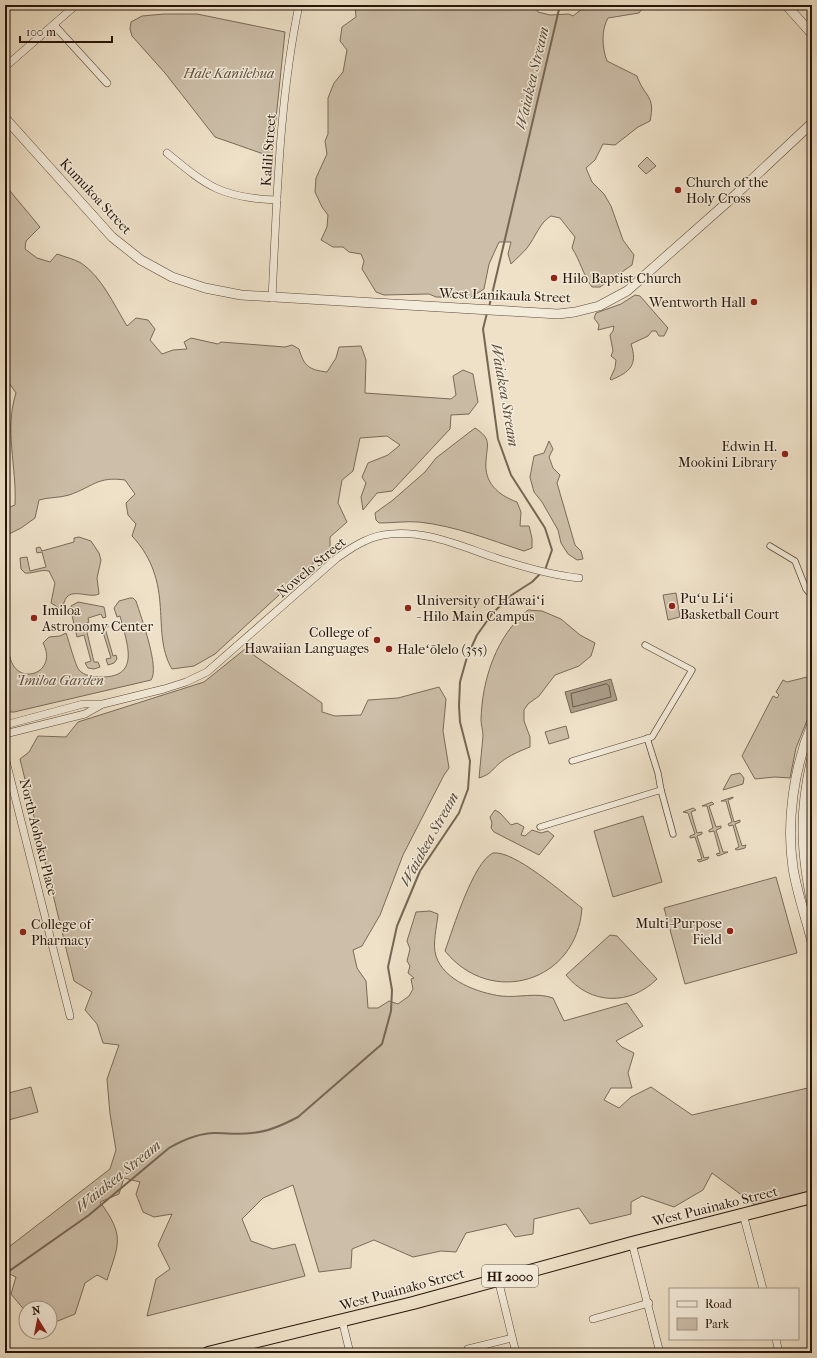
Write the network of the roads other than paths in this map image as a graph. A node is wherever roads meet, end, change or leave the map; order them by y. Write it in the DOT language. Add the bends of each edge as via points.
graph roads {
  1 [pos="76,5"];
  2 [pos="299,5"];
  3 [pos="786,5"];
  4 [pos="54,25"];
  5 [pos="812,34"];
  6 [pos="5,67"];
  7 [pos="107,83"];
  8 [pos="5,118"];
  9 [pos="812,124"];
  10 [pos="167,153"];
  11 [pos="277,200"];
  12 [pos="272,298"];
  13 [pos="770,546"];
  14 [pos="579,578"];
  15 [pos="812,596"];
  16 [pos="645,645"];
  17 [pos="103,704"];
  18 [pos="5,724"];
  19 [pos="812,724"];
  20 [pos="5,734"];
  21 [pos="647,738"];
  22 [pos="5,757"];
  23 [pos="812,758"];
  24 [pos="572,761"];
  25 [pos="661,790"];
  26 [pos="540,827"];
  27 [pos="673,834"];
  28 [pos="812,905"];
  29 [pos="812,942"];
  30 [pos="70,1016"];
  31 [pos="812,1197"];
  32 [pos="743,1214"];
  33 [pos="632,1243"];
  34 [pos="498,1279"];
  35 [pos="763,1288"];
  36 [pos="649,1303"];
  37 [pos="593,1319"];
  38 [pos="342,1320"];
  39 [pos="512,1338"];
  40 [pos="776,1340"];
  41 [pos="468,1349"];
  42 [pos="213,1352"];
  43 [pos="350,1353"];
  44 [pos="516,1353"];
  45 [pos="660,1353"];
  46 [pos="779,1353"];
  1 -- 4 [label="street"];
  2 -- 11 [label="street, Kalili Street" via="288,66"];
  3 -- 5 [label="street"];
  4 -- 6 [label="street"];
  4 -- 7 [label="street"];
  8 -- 12 [label="street, Kumukoa Street" via="112,237 140,260 172,277 205,288"];
  9 -- 12 [label="street, West Lanikaula Street" via="637,283 620,296 599,306 558,314 507,309"];
  10 -- 11 [label="street" via="200,180 230,195"];
  11 -- 12 [label="street, Kalili Street"];
  13 -- 15 [label="street" via="796,561 806,589"];
  14 -- 17 [label="street, Nowelo Street" via="555,574 431,536 406,533 382,535 358,544 337,558 206,672 186,682"];
  16 -- 21 [label="street" via="692,670 652,737"];
  17 -- 18 [label="street, Nowelo Street" via="83,704"];
  17 -- 20 [label="street, Nowelo Street" via="85,714"];
  19 -- 29 [label="street" via="796,776 791,822 793,868"];
  21 -- 24 [label="street"];
  21 -- 25 [label="street"];
  22 -- 30 [label="street, North Aohoku Place"];
  23 -- 28 [label="street" via="804,800 802,837 804,867"];
  25 -- 26 [label="street"];
  25 -- 27 [label="street"];
  31 -- 32 [label="highway, West Puainako Street / HI 2000"];
  32 -- 33 [label="highway, West Puainako Street / HI 2000"];
  32 -- 35 [label="street"];
  33 -- 34 [label="highway, West Puainako Street / HI 2000"];
  33 -- 36 [label="street"];
  34 -- 38 [label="highway, West Puainako Street / HI 2000"];
  34 -- 39 [label="street"];
  36 -- 37 [label="street"];
  36 -- 45 [label="street"];
  38 -- 42 [label="highway, West Puainako Street / HI 2000"];
  38 -- 43 [label="street"];
  39 -- 41 [label="street"];
  39 -- 44 [label="street"];
  40 -- 46 [label="street"];
}
